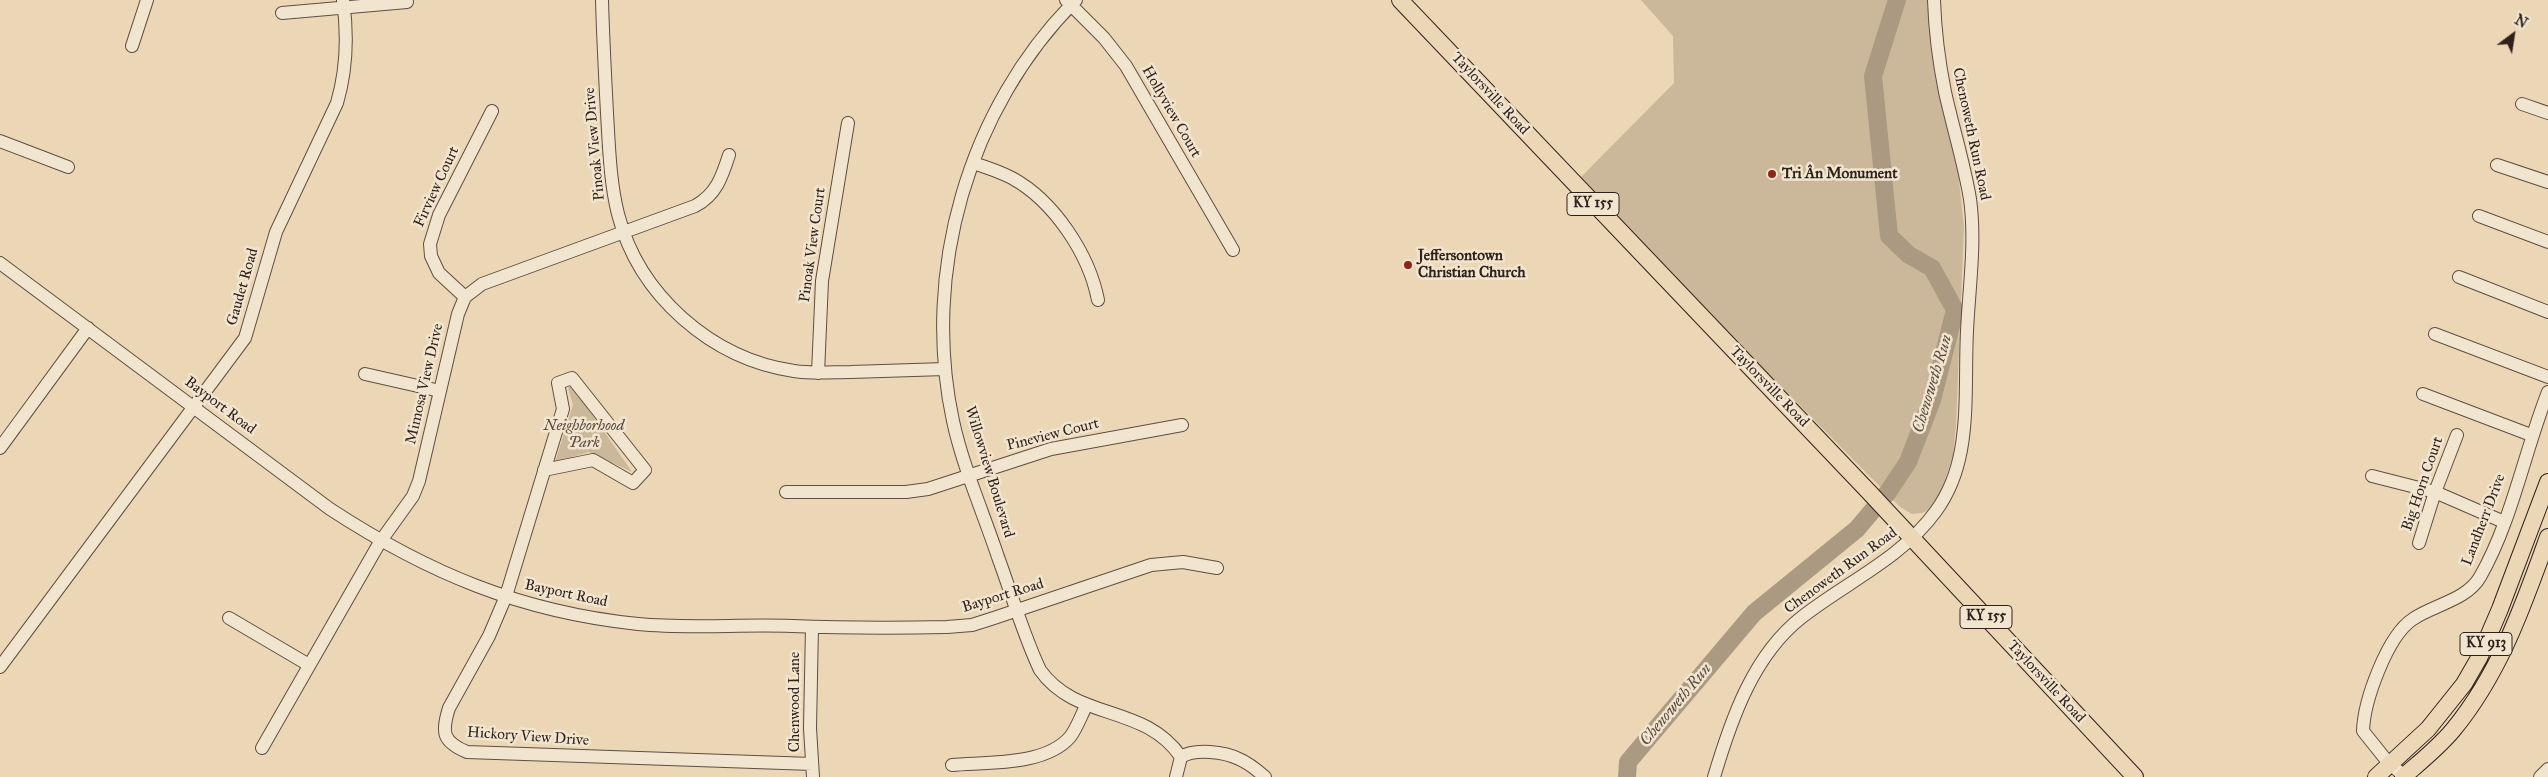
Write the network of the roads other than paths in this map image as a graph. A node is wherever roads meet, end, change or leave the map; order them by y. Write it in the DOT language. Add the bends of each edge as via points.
graph roads {
  1 [pos="147,0"];
  2 [pos="602,0"];
  3 [pos="1400,0"];
  4 [pos="1934,0"];
  5 [pos="407,2"];
  6 [pos="1071,2"];
  7 [pos="343,4"];
  8 [pos="282,13"];
  9 [pos="132,46"];
  10 [pos="2522,104"];
  11 [pos="492,111"];
  12 [pos="2548,113"];
  13 [pos="848,123"];
  14 [pos="0,141"];
  15 [pos="729,155"];
  16 [pos="973,163"];
  17 [pos="2498,166"];
  18 [pos="68,167"];
  19 [pos="2548,182"];
  20 [pos="2479,216"];
  21 [pos="624,232"];
  22 [pos="2548,242"];
  23 [pos="1233,250"];
  24 [pos="0,263"];
  25 [pos="2459,277"];
  26 [pos="465,297"];
  27 [pos="1098,300"];
  28 [pos="2548,312"];
  29 [pos="88,328"];
  30 [pos="2435,334"];
  31 [pos="945,370"];
  32 [pos="818,373"];
  33 [pos="364,374"];
  34 [pos="2548,377"];
  35 [pos="440,391"];
  36 [pos="2548,392"];
  37 [pos="2423,394"];
  38 [pos="194,407"];
  39 [pos="1182,425"];
  40 [pos="5,429"];
  41 [pos="2457,435"];
  42 [pos="2532,435"];
  43 [pos="0,448"];
  44 [pos="544,470"];
  45 [pos="2372,476"];
  46 [pos="970,477"];
  47 [pos="2548,482"];
  48 [pos="786,492"];
  49 [pos="2435,492"];
  50 [pos="2504,522"];
  51 [pos="2548,537"];
  52 [pos="1912,538"];
  53 [pos="380,542"];
  54 [pos="2420,543"];
  55 [pos="1216,568"];
  56 [pos="506,596"];
  57 [pos="1018,610"];
  58 [pos="229,618"];
  59 [pos="812,628"];
  60 [pos="309,665"];
  61 [pos="0,667"];
  62 [pos="1086,706"];
  63 [pos="262,748"];
  64 [pos="1181,757"];
  65 [pos="812,764"];
  66 [pos="2390,764"];
  67 [pos="952,765"];
  68 [pos="2548,768"];
  69 [pos="813,777"];
  70 [pos="1176,777"];
  71 [pos="1266,777"];
  72 [pos="1714,777"];
  73 [pos="2135,777"];
  74 [pos="2376,777"];
  75 [pos="2404,777"];
  76 [pos="2540,777"];
  1 -- 9 [label="street"];
  2 -- 21 [label="street, Pinoak View Drive" via="610,156 614,194"];
  3 -- 52 [label="main road, Taylorsville Road / KY 155"];
  4 -- 52 [label="street, Chenoweth Run Road" via="1939,58 1970,203 1971,240 1961,451 1950,489"];
  5 -- 7 [label="street"];
  6 -- 16 [label="street, Willowview Boulevard" via="1020,68 998,105"];
  6 -- 23 [label="street, Hollyview Court" via="1126,66"];
  7 -- 8 [label="street"];
  7 -- 38 [label="street, Gaudet Road" via="347,46 336,103 276,232 245,338"];
  10 -- 12 [label="street"];
  11 -- 26 [label="street, Firview Court" via="431,234 431,256 438,273"];
  13 -- 32 [label="street, Pinoak View Court" via="822,281"];
  14 -- 18 [label="street"];
  15 -- 21 [label="street" via="717,187 704,202"];
  16 -- 27 [label="street" via="1012,178 1044,203 1062,224 1091,272"];
  16 -- 31 [label="street, Willowview Boulevard" via="958,208 947,267"];
  17 -- 19 [label="street"];
  20 -- 22 [label="street"];
  21 -- 26 [label="street" via="482,284"];
  21 -- 32 [label="street, Pinoak View Drive" via="641,268 656,290 703,334 749,360 793,371"];
  24 -- 29 [label="street, Bayport Road"];
  25 -- 28 [label="street"];
  26 -- 35 [label="street, Mimosa View Drive"];
  29 -- 38 [label="street, Bayport Road"];
  29 -- 40 [label="street"];
  30 -- 34 [label="street"];
  31 -- 32 [label="street, Pinoak View Drive"];
  31 -- 46 [label="street, Willowview Boulevard" via="954,421"];
  33 -- 35 [label="street"];
  35 -- 53 [label="street, Mimosa View Drive" via="419,482"];
  36 -- 42 [label="street, Landherr Drive"];
  37 -- 42 [label="street"];
  38 -- 53 [label="street, Bayport Road" via="327,508"];
  38 -- 61 [label="street, Gaudet Road"];
  39 -- 46 [label="street, Pineview Court" via="1051,449"];
  40 -- 43 [label="street"];
  41 -- 49 [label="street, Big Horn Court"];
  42 -- 50 [label="street, Landherr Drive"];
  44 -- 44 [label="street, Hickory View Drive" via="563,409 558,383 572,378 645,470 633,483 594,460"];
  44 -- 56 [label="street, Hickory View Drive"];
  45 -- 49 [label="street"];
  46 -- 48 [label="street, Pineview Court" via="906,492"];
  46 -- 57 [label="street, Willowview Boulevard"];
  47 -- 66 [label="main road, KY 913" via="2479,658 2464,684 2428,729"];
  49 -- 50 [label="street"];
  49 -- 54 [label="street, Big Horn Court"];
  50 -- 66 [label="street, Landherr Drive" via="2479,579 2451,600 2412,619 2388,650 2367,704 2363,731"];
  51 -- 75 [label="main road, KY 913" via="2517,622 2489,680 2452,731"];
  52 -- 72 [label="street, Chenoweth Run Road" via="1802,617 1778,641 1740,704"];
  52 -- 73 [label="main road, Taylorsville Road / KY 155"];
  53 -- 56 [label="street, Bayport Road" via="434,570"];
  53 -- 60 [label="street, Mimosa View Drive"];
  55 -- 57 [label="street, Bayport Road" via="1183,562 1151,564"];
  56 -- 59 [label="street, Bayport Road" via="584,617 637,624"];
  56 -- 65 [label="street, Hickory View Drive" via="489,636 449,708 445,737 456,747 467,752 502,754"];
  57 -- 59 [label="street, Bayport Road" via="972,625"];
  57 -- 62 [label="street, Willowview Boulevard" via="1035,658 1047,680 1057,690"];
  58 -- 60 [label="street"];
  59 -- 65 [label="street, Chenwood Lane"];
  60 -- 63 [label="street, Mimosa View Drive"];
  62 -- 64 [label="street, Willowview Boulevard" via="1142,723 1166,739"];
  62 -- 67 [label="street" via="1069,738 1045,754"];
  64 -- 70 [label="street"];
  64 -- 71 [label="street" via="1196,753 1228,755 1249,764"];
  65 -- 69 [label="street, Chenwood Lane"];
  66 -- 74 [label="main road, KY 913"];
  66 -- 75 [label="street, Landherr Drive"];
  68 -- 76 [label="street"];
}
